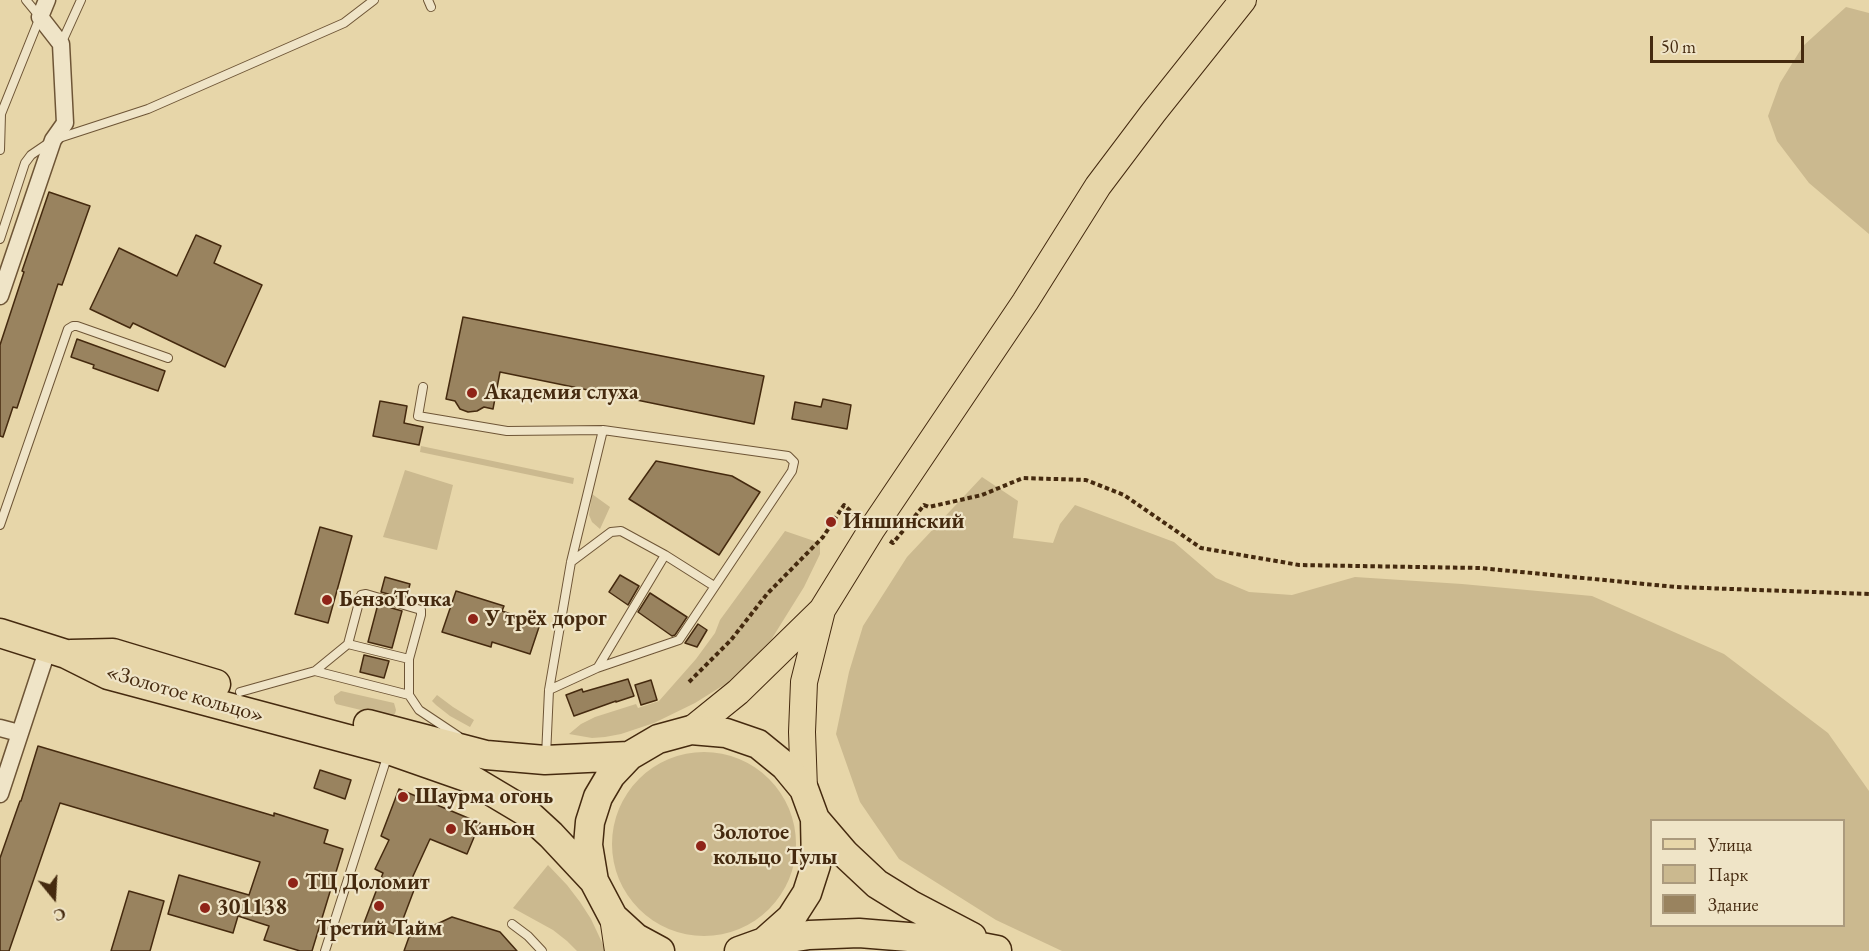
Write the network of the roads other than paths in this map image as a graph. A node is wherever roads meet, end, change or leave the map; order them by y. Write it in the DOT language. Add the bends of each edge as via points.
graph roads {
  1 [pos="26,0"];
  2 [pos="47,0"];
  3 [pos="81,0"];
  4 [pos="374,0"];
  5 [pos="1243,0"];
  6 [pos="40,17"];
  7 [pos="62,44"];
  8 [pos="0,114"];
  9 [pos="53,140"];
  10 [pos="0,150"];
  11 [pos="0,238"];
  12 [pos="0,296"];
  13 [pos="168,358"];
  14 [pos="423,387"];
  15 [pos="603,430"];
  16 [pos="0,525"];
  17 [pos="664,555"];
  18 [pos="571,562"];
  19 [pos="714,586"];
  20 [pos="822,610"];
  21 [pos="0,633"];
  22 [pos="348,644"];
  23 [pos="57,651"];
  24 [pos="409,659"];
  25 [pos="597,668"];
  26 [pos="315,671"];
  27 [pos="549,690"];
  28 [pos="240,692"];
  29 [pos="409,695"];
  30 [pos="0,728"];
  31 [pos="691,730"];
  32 [pos="19,733"];
  33 [pos="389,750"];
  34 [pos="486,755"];
  35 [pos="629,756"];
  36 [pos="546,760"];
  37 [pos="804,789"];
  38 [pos="0,794"];
  39 [pos="815,819"];
  40 [pos="594,881"];
  41 [pos="613,917"];
  42 [pos="512,924"];
  43 [pos="752,946"];
  44 [pos="325,951"];
  45 [pos="542,951"];
  46 [pos="618,951"];
  47 [pos="660,951"];
  48 [pos="998,951"];
  1 -- 6 [label="lane"];
  2 -- 6 [label="street"];
  3 -- 7 [label="lane"];
  4 -- 9 [label="lane" via="344,23 148,109"];
  5 -- 20 [label="main road" via="1098,186"];
  6 -- 7 [label="street"];
  6 -- 8 [label="lane"];
  7 -- 9 [label="street" via="65,123"];
  8 -- 10 [label="lane"];
  9 -- 11 [label="lane" via="26,163"];
  9 -- 12 [label="street"];
  13 -- 16 [label="lane" via="78,327 68,329"];
  14 -- 15 [label="lane" via="418,416 507,431"];
  15 -- 18 [label="lane"];
  15 -- 19 [label="lane" via="788,456 793,460 792,471"];
  17 -- 18 [label="lane" via="616,531"];
  17 -- 19 [label="lane"];
  17 -- 25 [label="lane"];
  18 -- 27 [label="lane"];
  19 -- 25 [label="lane" via="679,640"];
  20 -- 31 [label="main road" via="738,692"];
  20 -- 37 [label="main road" via="804,681"];
  21 -- 23 [label="highway, «Золотое кольцо»"];
  22 -- 24 [label="lane"];
  22 -- 24 [label="lane" via="363,594 421,610"];
  22 -- 26 [label="lane"];
  23 -- 28 [label="highway, «Золотое кольцо»" via="113,654"];
  23 -- 32 [label="street"];
  23 -- 33 [label="highway, «Золотое кольцо»" via="108,675"];
  24 -- 29 [label="lane"];
  25 -- 27 [label="lane"];
  26 -- 28 [label="lane"];
  26 -- 29 [label="lane"];
  27 -- 36 [label="lane"];
  28 -- 34 [label="highway, «Золотое кольцо»"];
  29 -- 34 [label="lane" via="419,710"];
  30 -- 32 [label="street"];
  31 -- 35 [label="highway, «Золотое кольцо»" via="658,739"];
  31 -- 37 [label="highway, «Золотое кольцо»" via="726,733 758,744 785,766"];
  32 -- 38 [label="street"];
  33 -- 40 [label="highway, «Золотое кольцо»" via="469,778 526,812"];
  33 -- 44 [label="lane"];
  34 -- 36 [label="highway, «Золотое кольцо»"];
  35 -- 36 [label="highway, «Золотое кольцо»"];
  35 -- 40 [label="highway, «Золотое кольцо»" via="611,775 590,822 588,845"];
  37 -- 39 [label="highway, «Золотое кольцо»"];
  39 -- 43 [label="highway, «Золотое кольцо»" via="816,865 807,893 791,918"];
  39 -- 48 [label="highway, «Золотое кольцо»" via="877,884"];
  40 -- 41 [label="highway, «Золотое кольцо»"];
  41 -- 46 [label="main road"];
  41 -- 47 [label="highway, «Золотое кольцо»" via="636,938"];
  42 -- 45 [label="lane"];
  43 -- 48 [label="highway, «Золотое кольцо»" via="809,935 859,933 945,940"];
}
